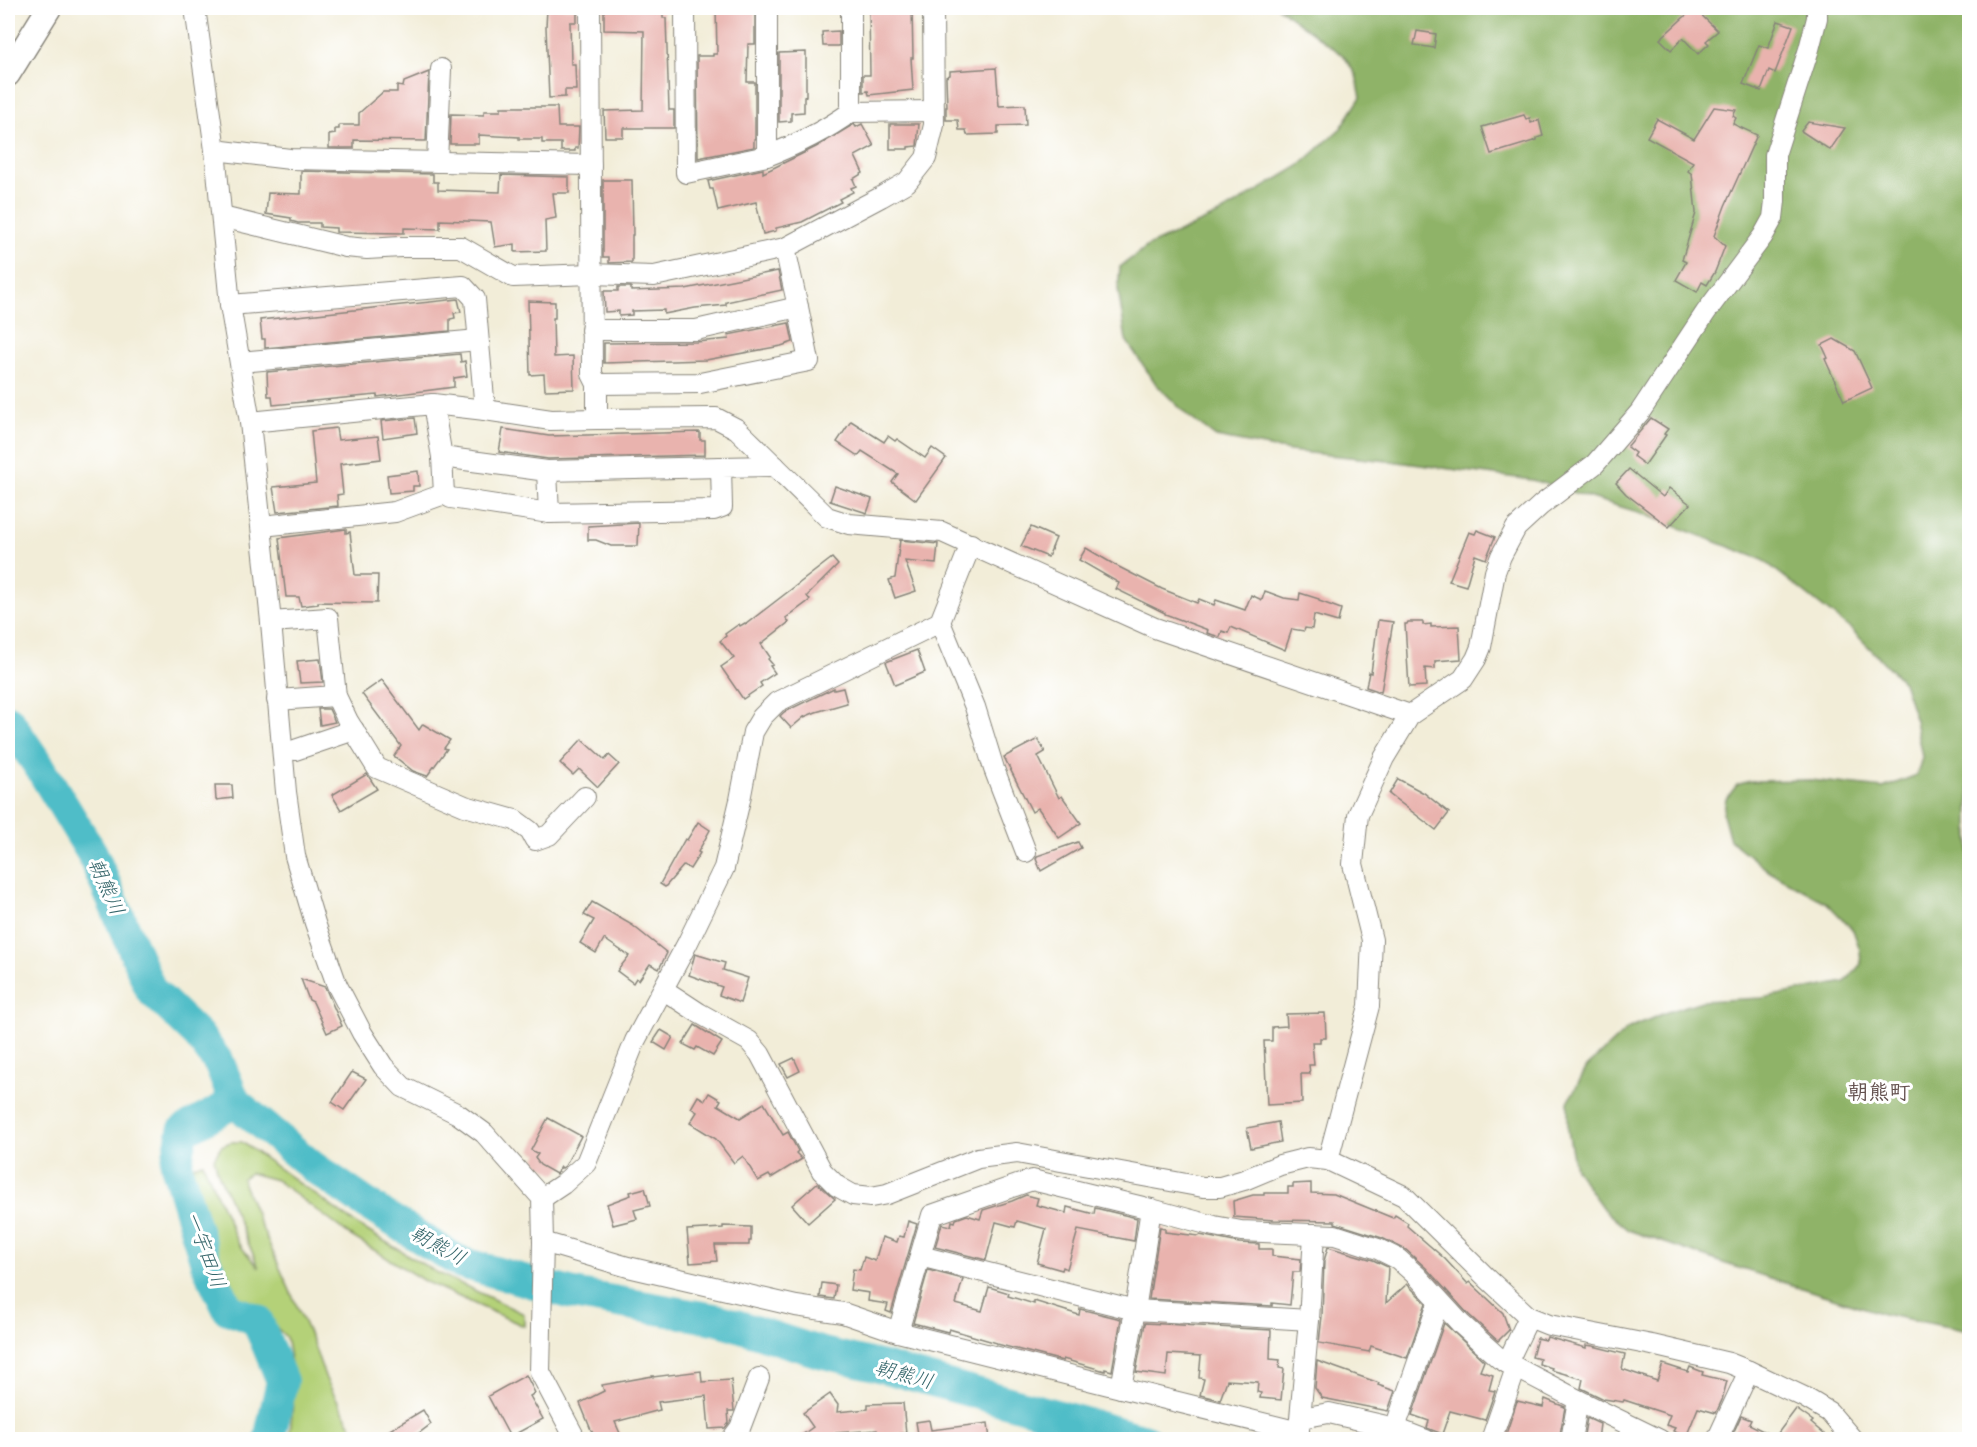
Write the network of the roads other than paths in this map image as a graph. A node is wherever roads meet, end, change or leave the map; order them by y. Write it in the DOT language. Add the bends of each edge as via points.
graph roads {
  1 [pos="49,8"];
  2 [pos="195,8"];
  3 [pos="590,8"];
  4 [pos="685,8"];
  5 [pos="768,8"];
  6 [pos="851,8"];
  7 [pos="933,8"];
  8 [pos="1817,8"];
  9 [pos="441,69"];
  10 [pos="9,74"];
  11 [pos="933,111"];
  12 [pos="851,112"];
  13 [pos="215,150"];
  14 [pos="768,156"];
  15 [pos="437,162"];
  16 [pos="591,165"];
  17 [pos="222,217"];
  18 [pos="785,248"];
  19 [pos="591,274"];
  20 [pos="230,305"];
  21 [pos="798,307"];
  22 [pos="591,330"];
  23 [pos="478,340"];
  24 [pos="240,362"];
  25 [pos="597,384"];
  26 [pos="434,404"];
  27 [pos="485,411"];
  28 [pos="597,419"];
  29 [pos="250,422"];
  30 [pos="442,457"];
  31 [pos="775,466"];
  32 [pos="721,467"];
  33 [pos="547,471"];
  34 [pos="444,494"];
  35 [pos="549,513"];
  36 [pos="262,526"];
  37 [pos="971,544"];
  38 [pos="271,622"];
  39 [pos="940,622"];
  40 [pos="336,696"];
  41 [pos="277,700"];
  42 [pos="1410,715"];
  43 [pos="354,730"];
  44 [pos="295,750"];
  45 [pos="585,797"];
  46 [pos="1026,852"];
  47 [pos="664,990"];
  48 [pos="1328,1160"];
  49 [pos="1146,1178"];
  50 [pos="542,1198"];
  51 [pos="1146,1208"];
  52 [pos="1314,1234"];
  53 [pos="543,1242"];
  54 [pos="920,1256"];
  55 [pos="1439,1300"];
  56 [pos="1136,1310"];
  57 [pos="1529,1317"];
  58 [pos="1309,1320"];
  59 [pos="898,1332"];
  60 [pos="1511,1365"];
  61 [pos="1749,1371"];
  62 [pos="759,1378"];
  63 [pos="1121,1388"];
  64 [pos="1578,1400"];
  65 [pos="1395,1428"];
  66 [pos="1300,1430"];
  67 [pos="1653,1438"];
  68 [pos="576,1440"];
  69 [pos="731,1440"];
  70 [pos="1426,1440"];
  71 [pos="1491,1440"];
  72 [pos="1571,1440"];
  73 [pos="1717,1440"];
  74 [pos="1853,1440"];
  1 -- 10 [label="main road"];
  2 -- 13 [label="street"];
  3 -- 16 [label="street"];
  4 -- 14 [label="street" via="686,173"];
  5 -- 14 [label="street"];
  6 -- 12 [label="street"];
  7 -- 11 [label="street"];
  8 -- 42 [label="street" via="1809,49 1775,155 1773,218 1763,236 1706,312 1640,412 1595,464 1516,528 1495,572 1476,659 1463,679"];
  9 -- 15 [label="street"];
  11 -- 12 [label="street"];
  11 -- 18 [label="street" via="934,125 926,158 907,182"];
  12 -- 14 [label="street"];
  13 -- 15 [label="street" via="290,159"];
  13 -- 17 [label="street"];
  15 -- 16 [label="street"];
  16 -- 19 [label="street"];
  17 -- 19 [label="street" via="346,247 461,247 513,277"];
  17 -- 20 [label="street"];
  18 -- 19 [label="street" via="654,276"];
  18 -- 21 [label="street"];
  19 -- 22 [label="street"];
  20 -- 23 [label="street" via="463,286 476,299"];
  20 -- 24 [label="street"];
  21 -- 22 [label="street" via="696,330"];
  21 -- 25 [label="street" via="809,362 700,383"];
  22 -- 25 [label="street" via="592,374"];
  23 -- 24 [label="street"];
  23 -- 27 [label="street"];
  24 -- 29 [label="street"];
  25 -- 28 [label="street"];
  26 -- 27 [label="street"];
  26 -- 29 [label="street"];
  26 -- 30 [label="street"];
  27 -- 28 [label="street" via="551,420"];
  28 -- 31 [label="street" via="716,418 737,429"];
  29 -- 36 [label="street"];
  30 -- 33 [label="street"];
  30 -- 34 [label="street"];
  31 -- 32 [label="street"];
  31 -- 37 [label="street" via="827,517 849,524 942,532"];
  32 -- 33 [label="street"];
  32 -- 35 [label="street" via="722,507 714,510"];
  33 -- 35 [label="street"];
  34 -- 35 [label="street"];
  34 -- 36 [label="street" via="395,512"];
  36 -- 38 [label="street"];
  37 -- 39 [label="street"];
  37 -- 42 [label="street" via="1155,628"];
  38 -- 40 [label="street" via="328,618"];
  38 -- 41 [label="street"];
  39 -- 46 [label="street" via="975,706"];
  39 -- 47 [label="street" via="777,702 762,717 753,732 724,868"];
  40 -- 41 [label="street"];
  40 -- 43 [label="street"];
  41 -- 50 [label="street" via="295,856 315,923 347,1006 383,1066 403,1087 458,1114 484,1133"];
  42 -- 48 [label="street" via="1384,758 1358,815 1353,864 1371,940 1369,1006"];
  43 -- 44 [label="street"];
  43 -- 45 [label="street" via="377,768 465,806 515,820 535,840 549,835"];
  47 -- 49 [label="street" via="749,1041 760,1054 822,1171 853,1195 887,1194 978,1158 1017,1153"];
  47 -- 50 [label="street" via="635,1041 586,1163"];
  48 -- 49 [label="street" via="1308,1158 1289,1162 1220,1187"];
  48 -- 57 [label="street" via="1404,1196"];
  49 -- 51 [label="street"];
  50 -- 53 [label="street"];
  51 -- 52 [label="street" via="1241,1232"];
  51 -- 54 [label="street" via="1032,1180 932,1215"];
  51 -- 56 [label="street"];
  52 -- 55 [label="street" via="1357,1241 1398,1259"];
  52 -- 58 [label="street"];
  53 -- 59 [label="street" via="628,1267 843,1313"];
  53 -- 68 [label="street" via="540,1372"];
  54 -- 56 [label="street"];
  54 -- 59 [label="street"];
  55 -- 60 [label="street" via="1484,1346"];
  55 -- 65 [label="street"];
  56 -- 58 [label="street"];
  56 -- 63 [label="street"];
  57 -- 60 [label="street"];
  57 -- 61 [label="street" via="1549,1326 1652,1345"];
  58 -- 66 [label="street"];
  59 -- 63 [label="street"];
  60 -- 64 [label="street"];
  60 -- 71 [label="street"];
  61 -- 73 [label="street"];
  61 -- 74 [label="street" via="1829,1412"];
  62 -- 69 [label="street" via="740,1428"];
  63 -- 66 [label="street"];
  64 -- 67 [label="street"];
  64 -- 72 [label="street"];
  65 -- 66 [label="street" via="1329,1413"];
  65 -- 70 [label="street"];
}
